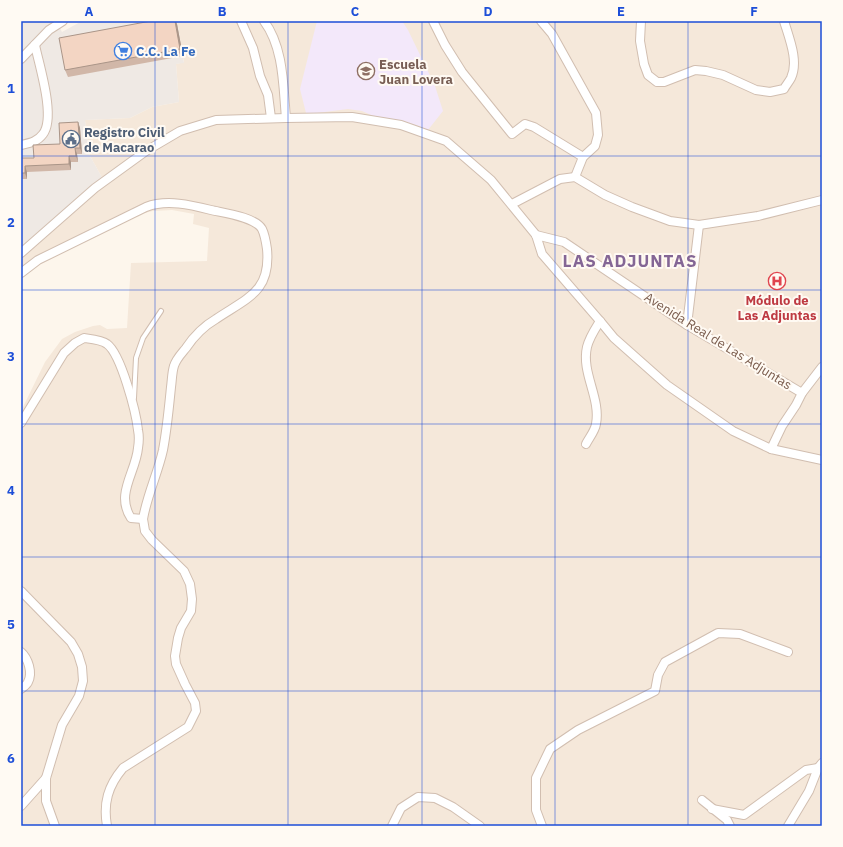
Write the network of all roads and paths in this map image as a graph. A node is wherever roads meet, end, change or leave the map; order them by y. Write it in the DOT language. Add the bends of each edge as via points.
graph roads {
  1 [pos="63,21"];
  2 [pos="241,21"];
  3 [pos="264,21"];
  4 [pos="434,21"];
  5 [pos="541,21"];
  6 [pos="642,21"];
  7 [pos="784,21"];
  8 [pos="35,45"];
  9 [pos="21,59"];
  10 [pos="271,118"];
  11 [pos="286,118"];
  12 [pos="21,145"];
  13 [pos="583,157"];
  14 [pos="575,177"];
  15 [pos="822,200"];
  16 [pos="512,204"];
  17 [pos="699,225"];
  18 [pos="536,235"];
  19 [pos="21,253"];
  20 [pos="21,273"];
  21 [pos="161,311"];
  22 [pos="600,321"];
  23 [pos="687,325"];
  24 [pos="822,367"];
  25 [pos="802,393"];
  26 [pos="133,409"];
  27 [pos="21,423"];
  28 [pos="586,444"];
  29 [pos="771,449"];
  30 [pos="822,460"];
  31 [pos="143,519"];
  32 [pos="21,591"];
  33 [pos="21,652"];
  34 [pos="788,652"];
  35 [pos="21,689"];
  36 [pos="820,766"];
  37 [pos="46,778"];
  38 [pos="702,800"];
  39 [pos="21,806"];
  40 [pos="712,809"];
  41 [pos="55,826"];
  42 [pos="107,826"];
  43 [pos="392,826"];
  44 [pos="480,826"];
  45 [pos="542,826"];
  46 [pos="730,826"];
  47 [pos="788,826"];
  1 -- 8 [label="street" via="49,30"];
  2 -- 10 [label="street" via="253,48 268,95"];
  3 -- 11 [label="street" via="278,51"];
  4 -- 13 [label="street" via="462,72 512,134 525,124"];
  5 -- 13 [label="street" via="552,34 596,113 598,135 595,146"];
  6 -- 7 [label="street" via="640,41 644,64 648,75 657,82 664,82 695,70 706,70 756,90 770,92 784,89 794,68"];
  8 -- 9 [label="street"];
  8 -- 12 [label="street" via="48,104 46,124 44,133 37,140"];
  10 -- 11 [label="street"];
  10 -- 19 [label="street" via="216,120 180,131 146,151 95,188"];
  11 -- 16 [label="street" via="352,118 402,125 446,141 491,180"];
  13 -- 14 [label="street"];
  14 -- 16 [label="street" via="560,179"];
  14 -- 17 [label="street" via="632,207 670,220"];
  15 -- 17 [label="street" via="758,216"];
  16 -- 18 [label="street"];
  17 -- 23 [label="street"];
  18 -- 22 [label="street" via="542,254"];
  18 -- 23 [label="street, Avenida Real de Las Adjuntas" via="564,242"];
  20 -- 31 [label="street" via="38,260 153,204 166,202 197,206 242,217 255,222 261,228 266,243 267,271 255,294 202,330 174,364 163,450"];
  21 -- 26 [label="lane" via="143,338 136,358"];
  22 -- 28 [label="street" via="587,347 586,369 596,406 596,425"];
  22 -- 29 [label="street" via="614,338 667,385 733,432"];
  23 -- 25 [label="street, Avenida Real de Las Adjuntas"];
  24 -- 25 [label="street"];
  25 -- 29 [label="street, Avenida Real de Las Adjuntas"];
  26 -- 27 [label="street" via="126,379 108,344 84,338 64,353"];
  26 -- 31 [label="street" via="138,430 138,449 124,495 126,510 131,518"];
  29 -- 30 [label="street"];
  31 -- 42 [label="street" via="145,531 184,571 192,591 191,611 181,628 175,656 196,711 188,727 123,768 116,776 106,801"];
  32 -- 37 [label="street" via="70,642 78,654 82,667 83,681 79,696 62,725"];
  33 -- 35 [label="street" via="25,655 31,671 28,682"];
  34 -- 45 [label="street" via="740,634 718,633 665,662 658,675 655,691 578,730 550,749 536,778 536,810"];
  36 -- 40 [label="street" via="806,770 744,815"];
  36 -- 47 [label="street" via="809,791"];
  37 -- 39 [label="street"];
  37 -- 41 [label="street" via="46,801"];
  38 -- 40 [label="street"];
  40 -- 46 [label="street" via="727,820"];
  43 -- 44 [label="street" via="401,808 418,797 435,798"];
}
